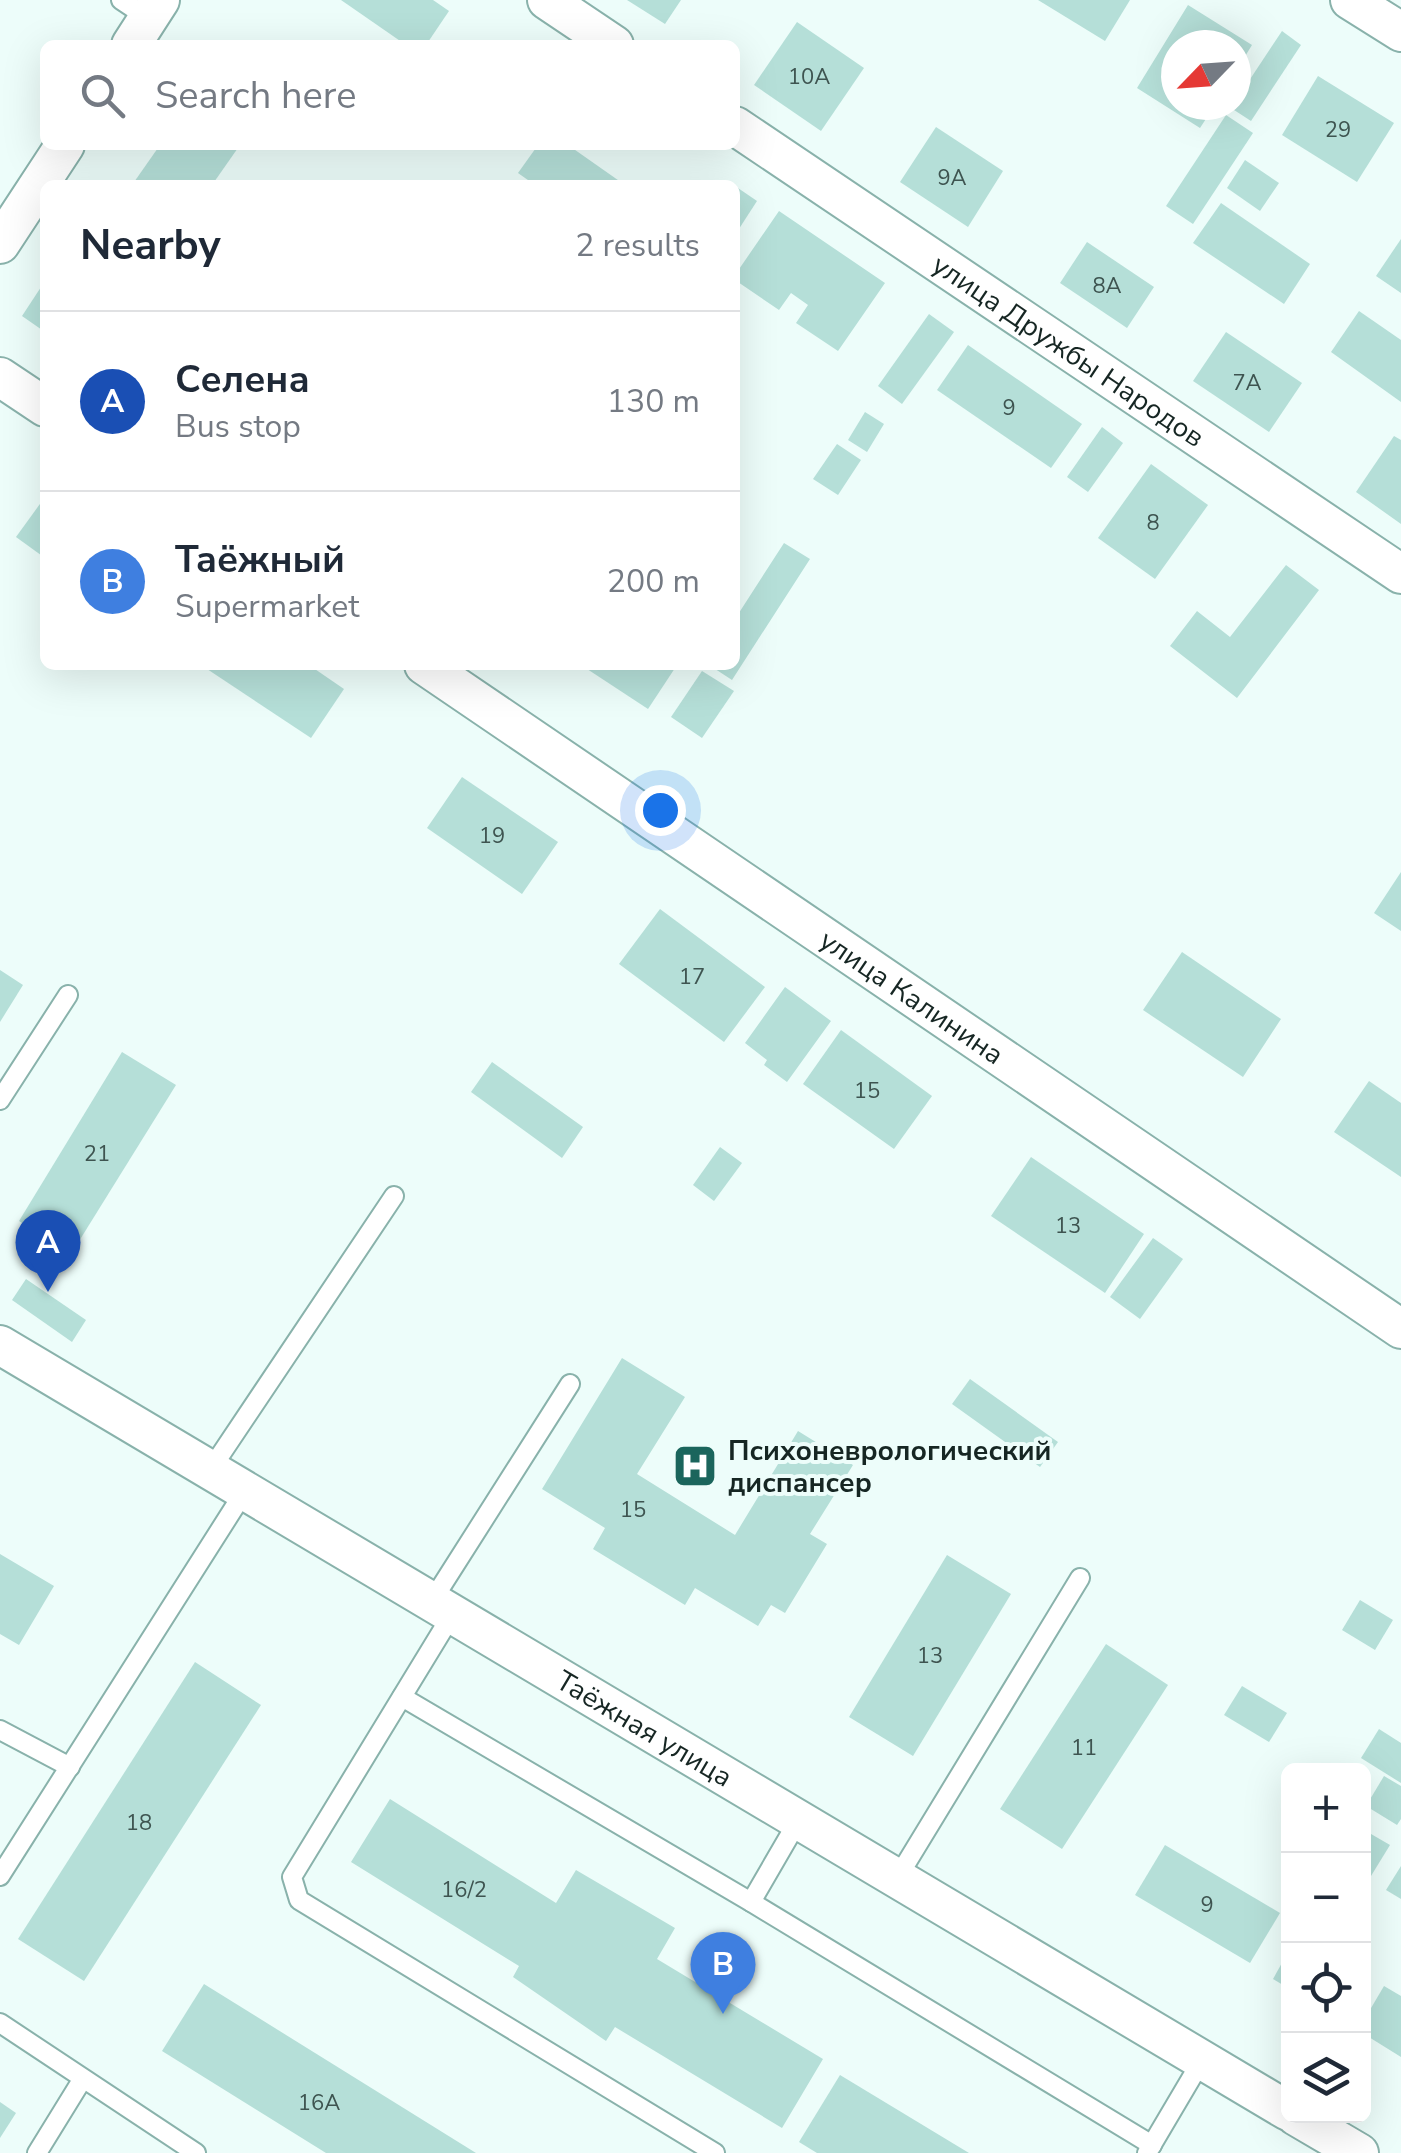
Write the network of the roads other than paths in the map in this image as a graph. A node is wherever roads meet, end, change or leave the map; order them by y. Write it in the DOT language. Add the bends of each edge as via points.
graph roads {
  1 [pos="547,0"];
  2 [pos="1350,0"];
  3 [pos="1401,32"];
  4 [pos="607,40"];
  5 [pos="740,129"];
  6 [pos="62,150"];
  7 [pos="42,180"];
  8 [pos="40,183"];
  9 [pos="0,244"];
  10 [pos="0,377"];
  11 [pos="40,404"];
  12 [pos="1401,574"];
  13 [pos="431,670"];
  14 [pos="68,995"];
  15 [pos="0,1100"];
  16 [pos="394,1196"];
  17 [pos="1401,1328"];
  18 [pos="0,1345"];
  19 [pos="570,1384"];
  20 [pos="210,1470"];
  21 [pos="246,1489"];
  22 [pos="1080,1578"];
  23 [pos="442,1607"];
  24 [pos="402,1697"];
  25 [pos="0,1730"];
  26 [pos="70,1767"];
  27 [pos="798,1821"];
  28 [pos="0,1876"];
  29 [pos="896,1880"];
  30 [pos="751,1902"];
  31 [pos="0,2023"];
  32 [pos="1202,2060"];
  33 [pos="82,2080"];
  34 [pos="1281,2107"];
  35 [pos="1308,2123"];
  36 [pos="1149,2149"];
  37 [pos="37,2153"];
  38 [pos="196,2153"];
  39 [pos="715,2153"];
  40 [pos="1359,2153"];
  1 -- 4 [label="street"];
  2 -- 3 [label="street"];
  5 -- 12 [label="street, улица Дружбы Народов"];
  6 -- 7 [label="street"];
  8 -- 9 [label="street"];
  10 -- 11 [label="street"];
  13 -- 17 [label="street, улица Калинина"];
  14 -- 15 [label="lane"];
  16 -- 20 [label="lane"];
  18 -- 20 [label="street, Таёжная улица"];
  19 -- 23 [label="lane"];
  20 -- 21 [label="street, Таёжная улица"];
  21 -- 23 [label="street, Таёжная улица"];
  21 -- 26 [label="lane"];
  22 -- 29 [label="lane"];
  23 -- 24 [label="lane"];
  23 -- 27 [label="street, Таёжная улица"];
  24 -- 30 [label="lane"];
  24 -- 39 [label="lane" via="292,1877 299,1900"];
  25 -- 26 [label="lane"];
  26 -- 28 [label="lane"];
  27 -- 29 [label="street, Таёжная улица"];
  27 -- 30 [label="lane"];
  29 -- 32 [label="street, Таёжная улица"];
  30 -- 36 [label="lane"];
  31 -- 33 [label="lane"];
  32 -- 34 [label="street, Таёжная улица"];
  32 -- 36 [label="lane"];
  33 -- 37 [label="lane"];
  33 -- 38 [label="lane"];
  35 -- 40 [label="street"];
}
